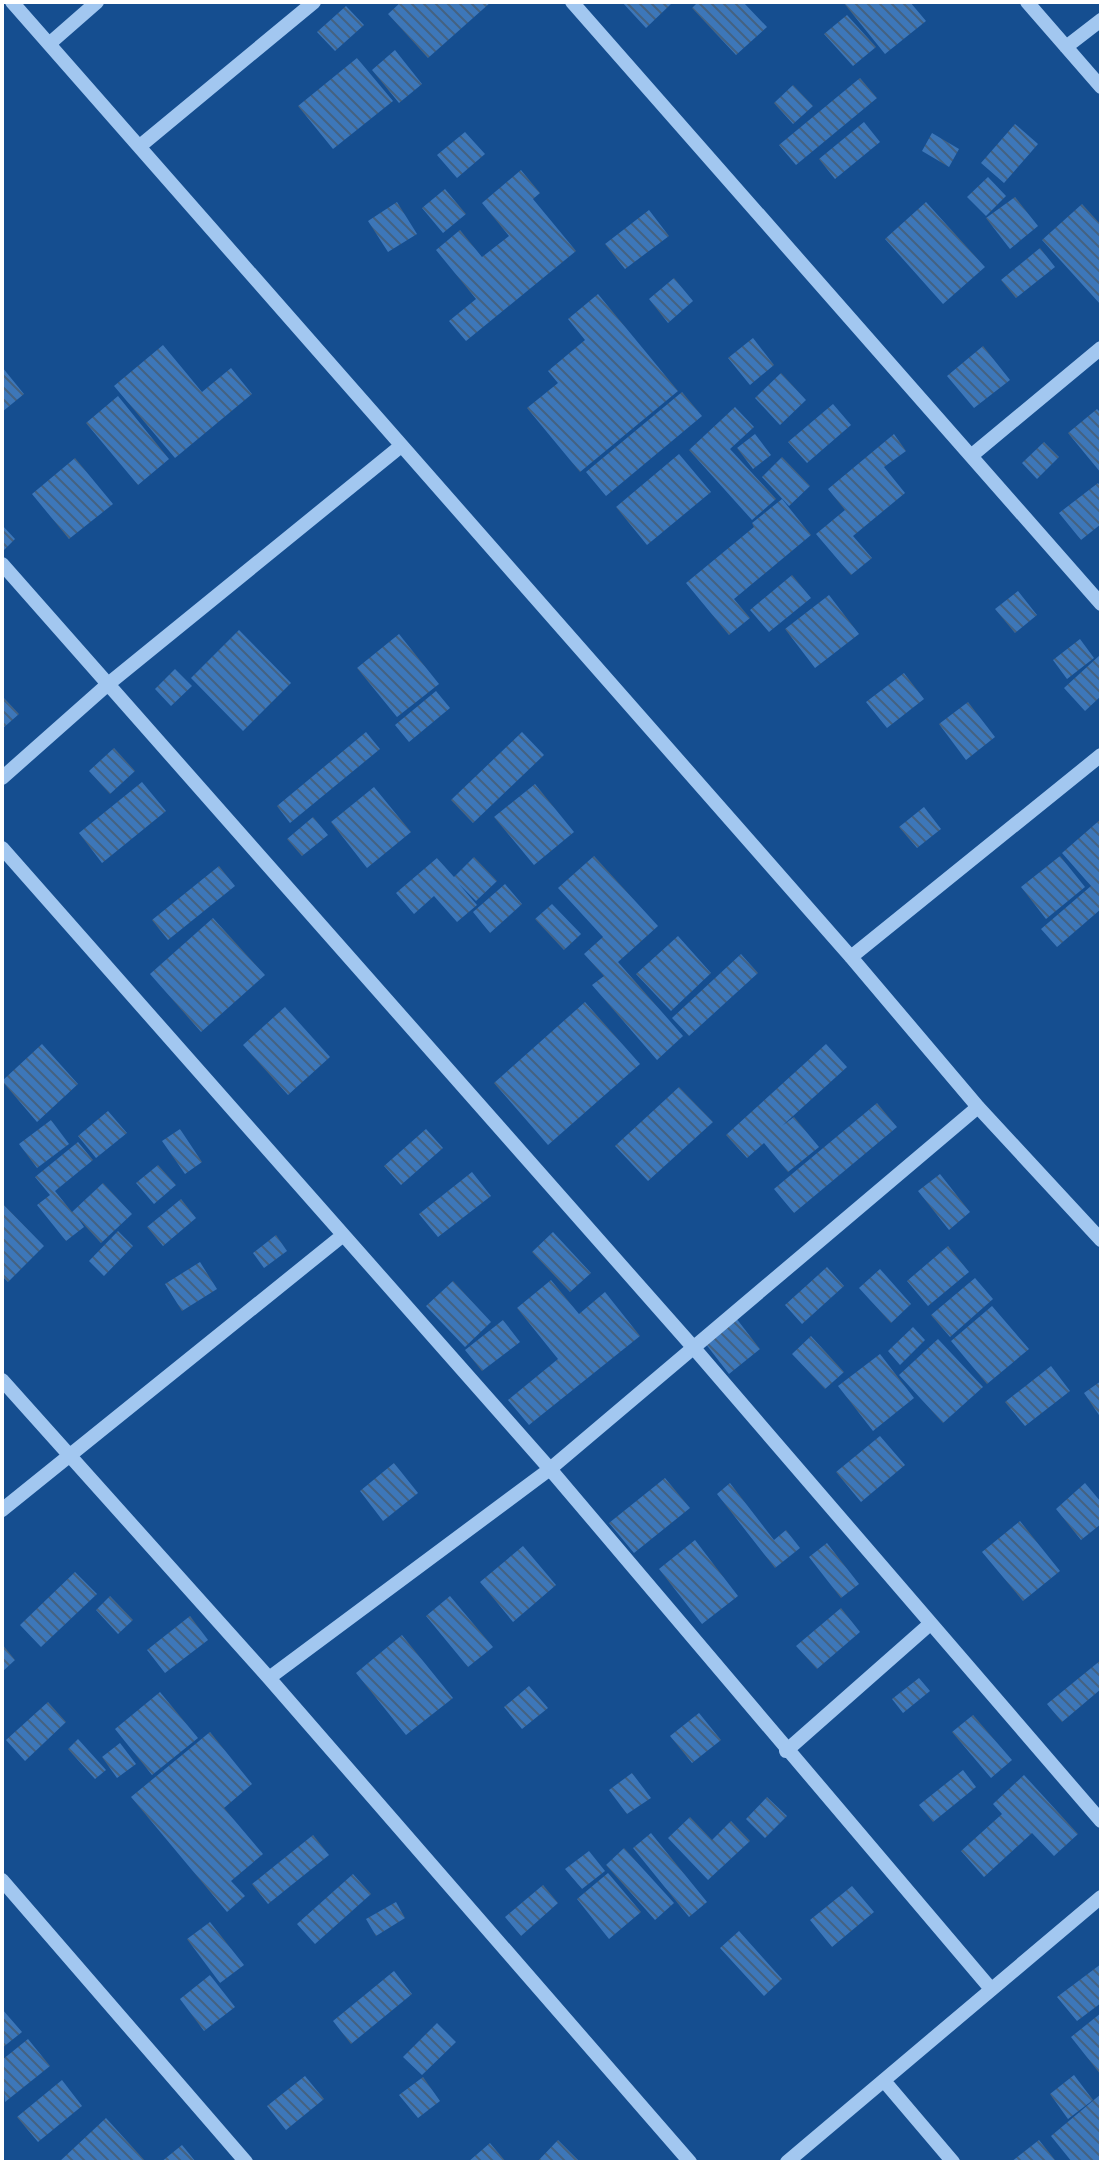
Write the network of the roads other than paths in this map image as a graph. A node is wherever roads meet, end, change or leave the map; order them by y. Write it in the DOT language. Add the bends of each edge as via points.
graph roads {
  1 [pos="12,2"];
  2 [pos="97,2"];
  3 [pos="314,2"];
  4 [pos="572,2"];
  5 [pos="1027,2"];
  6 [pos="1101,20"];
  7 [pos="49,44"];
  8 [pos="1066,47"];
  9 [pos="1101,87"];
  10 [pos="140,146"];
  11 [pos="1101,348"];
  12 [pos="401,446"];
  13 [pos="971,456"];
  14 [pos="2,564"];
  15 [pos="1101,604"];
  16 [pos="107,685"];
  17 [pos="1101,755"];
  18 [pos="2,778"];
  19 [pos="2,848"];
  20 [pos="851,957"];
  21 [pos="978,1107"];
  22 [pos="342,1236"];
  23 [pos="1101,1240"];
  24 [pos="693,1347"];
  25 [pos="2,1380"];
  26 [pos="68,1457"];
  27 [pos="550,1469"];
  28 [pos="2,1510"];
  29 [pos="930,1624"];
  30 [pos="269,1678"];
  31 [pos="786,1751"];
  32 [pos="1101,1821"];
  33 [pos="2,1880"];
  34 [pos="7,1897"];
  35 [pos="1101,1897"];
  36 [pos="991,1989"];
  37 [pos="885,2082"];
  38 [pos="246,2162"];
  39 [pos="690,2162"];
  40 [pos="787,2162"];
  41 [pos="953,2162"];
  1 -- 7 [label="street"];
  2 -- 7 [label="street"];
  3 -- 10 [label="street"];
  4 -- 13 [label="street"];
  5 -- 8 [label="street"];
  6 -- 8 [label="street"];
  7 -- 10 [label="street"];
  8 -- 9 [label="street"];
  10 -- 12 [label="street"];
  11 -- 13 [label="street"];
  12 -- 16 [label="street"];
  12 -- 20 [label="street"];
  13 -- 15 [label="street"];
  14 -- 16 [label="street"];
  16 -- 18 [label="street"];
  16 -- 24 [label="street"];
  17 -- 20 [label="street"];
  19 -- 22 [label="street"];
  20 -- 21 [label="street"];
  21 -- 23 [label="street"];
  21 -- 24 [label="street"];
  22 -- 26 [label="street"];
  22 -- 27 [label="street"];
  24 -- 27 [label="street"];
  24 -- 29 [label="street"];
  25 -- 26 [label="street"];
  26 -- 28 [label="street"];
  26 -- 30 [label="street"];
  27 -- 30 [label="street"];
  27 -- 31 [label="street"];
  29 -- 31 [label="street"];
  29 -- 32 [label="street"];
  30 -- 39 [label="street"];
  31 -- 36 [label="street"];
  33 -- 34 [label="street"];
  34 -- 38 [label="street"];
  35 -- 36 [label="street"];
  36 -- 37 [label="street"];
  37 -- 40 [label="street"];
  37 -- 41 [label="street"];
}
